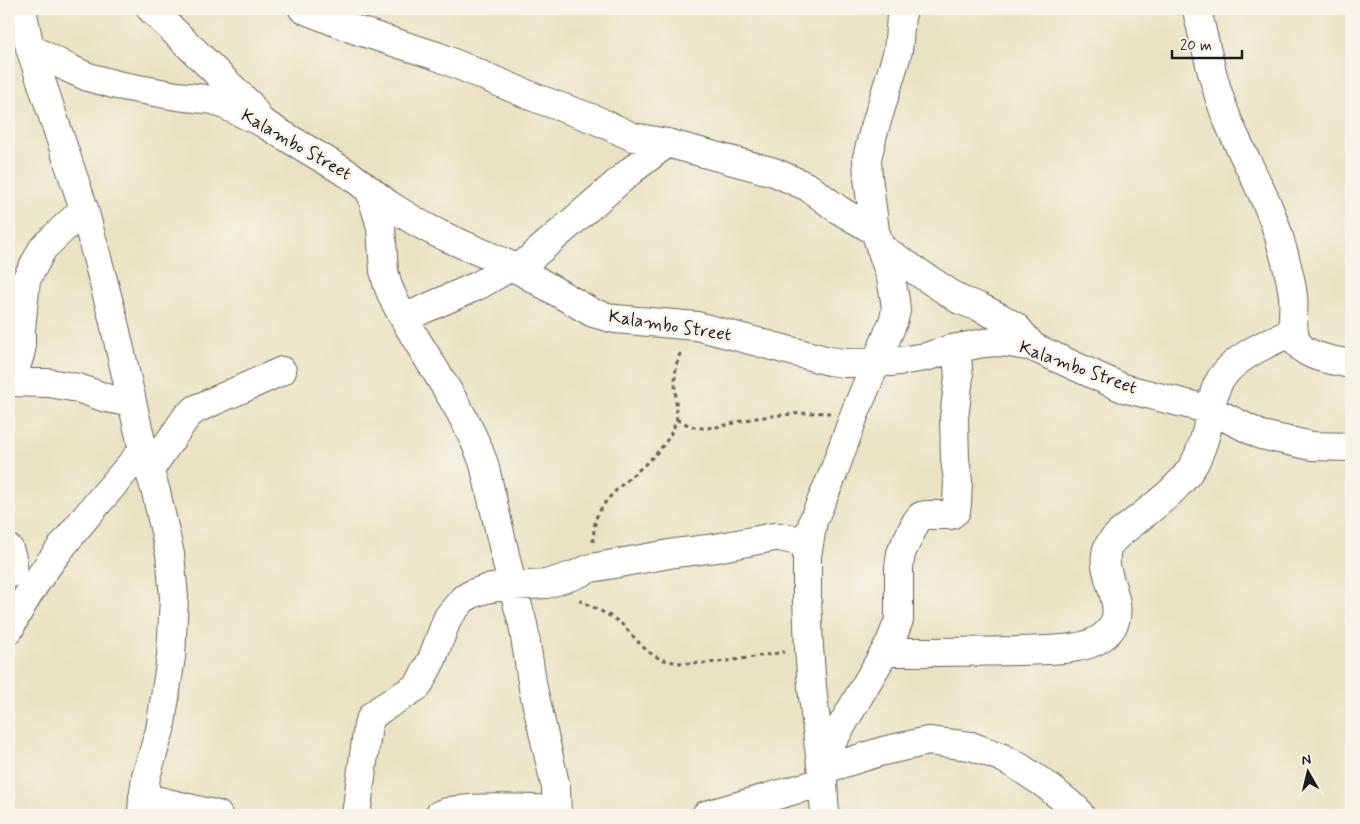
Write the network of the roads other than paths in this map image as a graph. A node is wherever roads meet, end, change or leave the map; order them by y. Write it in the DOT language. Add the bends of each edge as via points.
graph roads {
  1 [pos="22,9"];
  2 [pos="151,9"];
  3 [pos="303,9"];
  4 [pos="903,9"];
  5 [pos="1198,9"];
  6 [pos="30,48"];
  7 [pos="263,123"];
  8 [pos="667,143"];
  9 [pos="370,190"];
  10 [pos="84,209"];
  11 [pos="877,239"];
  12 [pos="515,268"];
  13 [pos="404,318"];
  14 [pos="1294,332"];
  15 [pos="1033,347"];
  16 [pos="956,348"];
  17 [pos="876,363"];
  18 [pos="1351,364"];
  19 [pos="282,371"];
  20 [pos="9,374"];
  21 [pos="9,382"];
  22 [pos="131,396"];
  23 [pos="1211,410"];
  24 [pos="1351,447"];
  25 [pos="146,461"];
  26 [pos="810,537"];
  27 [pos="9,549"];
  28 [pos="504,553"];
  29 [pos="9,574"];
  30 [pos="548,583"];
  31 [pos="512,586"];
  32 [pos="19,594"];
  33 [pos="9,630"];
  34 [pos="884,652"];
  35 [pos="822,771"];
  36 [pos="143,806"];
  37 [pos="557,813"];
  38 [pos="218,815"];
  39 [pos="356,815"];
  40 [pos="439,815"];
  41 [pos="706,815"];
  42 [pos="825,815"];
  43 [pos="1080,815"];
  1 -- 6 [label="street"];
  2 -- 7 [label="street" via="250,105"];
  3 -- 8 [label="street" via="437,56 634,137"];
  4 -- 11 [label="street" via="898,51 867,158"];
  5 -- 14 [label="street" via="1221,103 1280,240 1293,296"];
  6 -- 7 [label="street, Kalambo Street" via="88,77 117,85 214,100"];
  6 -- 10 [label="street"];
  7 -- 9 [label="street, Kalambo Street"];
  8 -- 11 [label="street" via="774,172 808,188"];
  8 -- 12 [label="street"];
  9 -- 12 [label="street, Kalambo Street" via="418,224"];
  9 -- 13 [label="street" via="381,227 384,271"];
  10 -- 20 [label="street" via="43,248 26,280 20,329 21,351"];
  10 -- 22 [label="street"];
  11 -- 15 [label="street" via="960,300 1016,327"];
  11 -- 17 [label="street" via="891,278 896,311"];
  12 -- 13 [label="street"];
  12 -- 17 [label="street, Kalambo Street" via="593,313 615,319 697,326 829,360"];
  13 -- 28 [label="street" via="478,445"];
  14 -- 18 [label="street" via="1298,344 1308,352 1326,360"];
  14 -- 23 [label="street" via="1272,340 1230,367 1212,396"];
  15 -- 16 [label="street, Kalambo Street" via="996,342"];
  15 -- 23 [label="street, Kalambo Street" via="1123,388"];
  16 -- 17 [label="street, Kalambo Street" via="918,358"];
  16 -- 34 [label="street" via="959,377 954,418 958,504 951,515 921,516 905,543 899,566 898,620"];
  17 -- 26 [label="street" via="813,521"];
  19 -- 25 [label="street" via="196,409"];
  21 -- 22 [label="street" via="49,383 117,400"];
  22 -- 25 [label="street"];
  23 -- 24 [label="street, Kalambo Street" via="1261,435 1312,446"];
  23 -- 34 [label="street" via="1200,450 1182,480 1108,546 1106,560 1117,613 1109,633 1078,647 1048,650"];
  25 -- 32 [label="street" via="76,530 44,571"];
  25 -- 36 [label="street" via="170,554 174,597 170,666 160,730 146,776"];
  26 -- 30 [label="street" via="793,540 774,537 675,553 592,568"];
  26 -- 35 [label="street" via="806,599"];
  27 -- 29 [label="street" via="13,565"];
  28 -- 30 [label="street" via="523,569"];
  28 -- 31 [label="street"];
  30 -- 31 [label="street"];
  31 -- 37 [label="street" via="523,624 533,688 556,788"];
  31 -- 39 [label="street" via="486,589 463,599 448,617 418,686 372,716 368,725"];
  32 -- 33 [label="street" via="20,607"];
  34 -- 35 [label="street"];
  35 -- 41 [label="street"];
  35 -- 42 [label="street"];
  35 -- 43 [label="street" via="928,741 971,746 1019,767 1046,785"];
  36 -- 38 [label="street"];
  37 -- 40 [label="street" via="483,808"];
}
